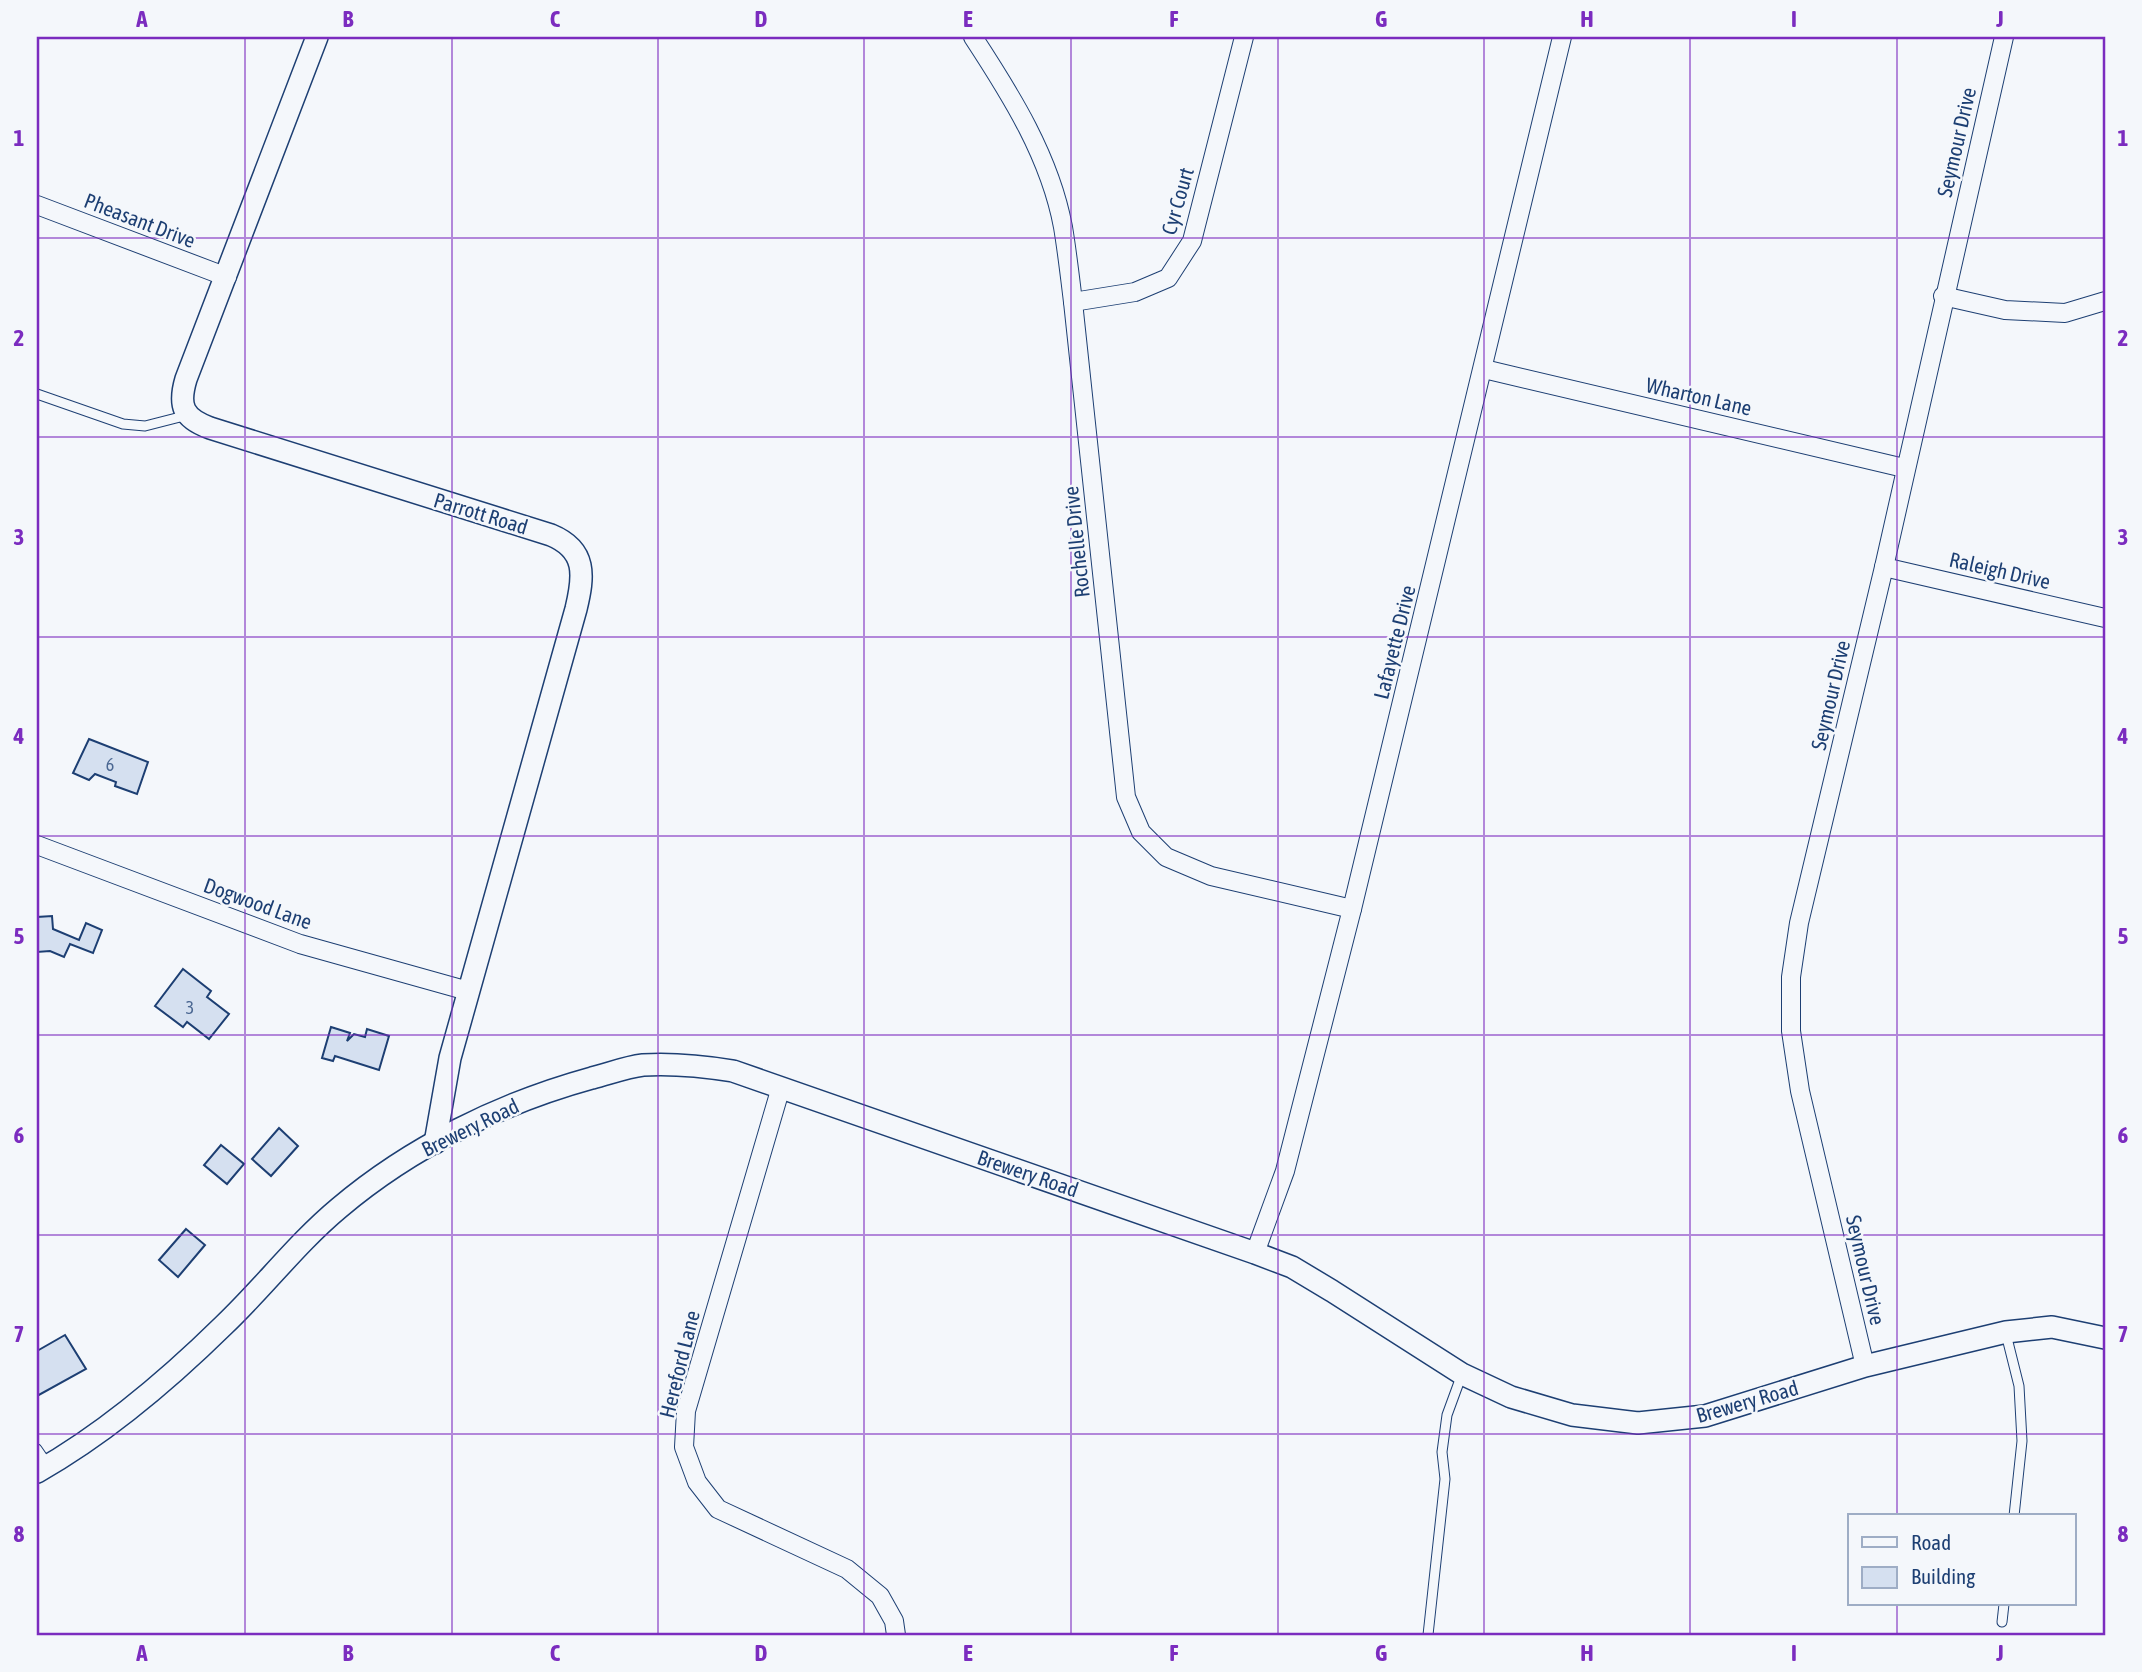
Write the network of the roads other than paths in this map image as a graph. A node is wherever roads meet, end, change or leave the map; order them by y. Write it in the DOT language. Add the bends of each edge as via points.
graph roads {
  1 [pos="317,37"];
  2 [pos="973,37"];
  3 [pos="1244,37"];
  4 [pos="1562,37"];
  5 [pos="2004,37"];
  6 [pos="37,205"];
  7 [pos="227,277"];
  8 [pos="1943,296"];
  9 [pos="2105,301"];
  10 [pos="1073,302"];
  11 [pos="1484,369"];
  12 [pos="37,394"];
  13 [pos="188,415"];
  14 [pos="1905,468"];
  15 [pos="1884,566"];
  16 [pos="2105,618"];
  17 [pos="37,845"];
  18 [pos="1352,909"];
  19 [pos="468,991"];
  20 [pos="781,1087"];
  21 [pos="435,1143"];
  22 [pos="1255,1253"];
  23 [pos="2006,1332"];
  24 [pos="2105,1338"];
  25 [pos="1866,1366"];
  26 [pos="1462,1374"];
  27 [pos="41,1462"];
  28 [pos="2014,1514"];
  29 [pos="2004,1606"];
  30 [pos="2002,1622"];
  31 [pos="896,1635"];
  32 [pos="1428,1635"];
  1 -- 7 [label="street"];
  2 -- 10 [label="street, Rochelle Drive" via="1013,98 1042,161 1062,224"];
  3 -- 10 [label="street, Cyr Court" via="1192,241 1168,278 1135,292"];
  4 -- 11 [label="street, Lafayette Drive"];
  5 -- 8 [label="street, Seymour Drive"];
  6 -- 7 [label="street, Pheasant Drive"];
  7 -- 13 [label="street" via="184,386 182,402"];
  8 -- 9 [label="street" via="2005,310 2065,313"];
  8 -- 14 [label="street, Seymour Drive"];
  10 -- 18 [label="street, Rochelle Drive" via="1125,797 1140,832 1166,857 1211,876"];
  11 -- 14 [label="street, Wharton Lane"];
  11 -- 18 [label="street, Lafayette Drive"];
  12 -- 13 [label="lane" via="123,424 145,426"];
  13 -- 19 [label="street, Parrott Road" via="235,436 544,533 563,540 577,555 581,579 576,609"];
  14 -- 15 [label="street, Seymour Drive"];
  15 -- 16 [label="street, Raleigh Drive"];
  15 -- 25 [label="street, Seymour Drive" via="1799,923 1791,977 1791,1031 1800,1091"];
  17 -- 19 [label="street, Dogwood Lane" via="300,944"];
  18 -- 22 [label="street, Lafayette Drive" via="1285,1171"];
  19 -- 21 [label="street, Parrott Road" via="447,1070"];
  20 -- 21 [label="street, Brewery Road" via="733,1071 688,1064 640,1066 533,1096"];
  20 -- 22 [label="street, Brewery Road"];
  20 -- 31 [label="street, Hereford Lane" via="686,1411 684,1447 697,1482 718,1509 847,1569 880,1597 894,1621"];
  21 -- 27 [label="street, Brewery Road" via="338,1209 224,1325 144,1398 95,1437"];
  22 -- 26 [label="street, Brewery Road" via="1292,1267"];
  23 -- 24 [label="street, Brewery Road" via="2052,1327"];
  23 -- 25 [label="street, Brewery Road"];
  23 -- 28 [label="lane" via="2019,1386 2021,1441"];
  25 -- 26 [label="street, Brewery Road" via="1705,1416 1638,1423 1572,1415 1511,1397"];
  26 -- 32 [label="lane" via="1447,1415 1442,1452 1445,1479"];
  29 -- 30 [label="lane"];
}
